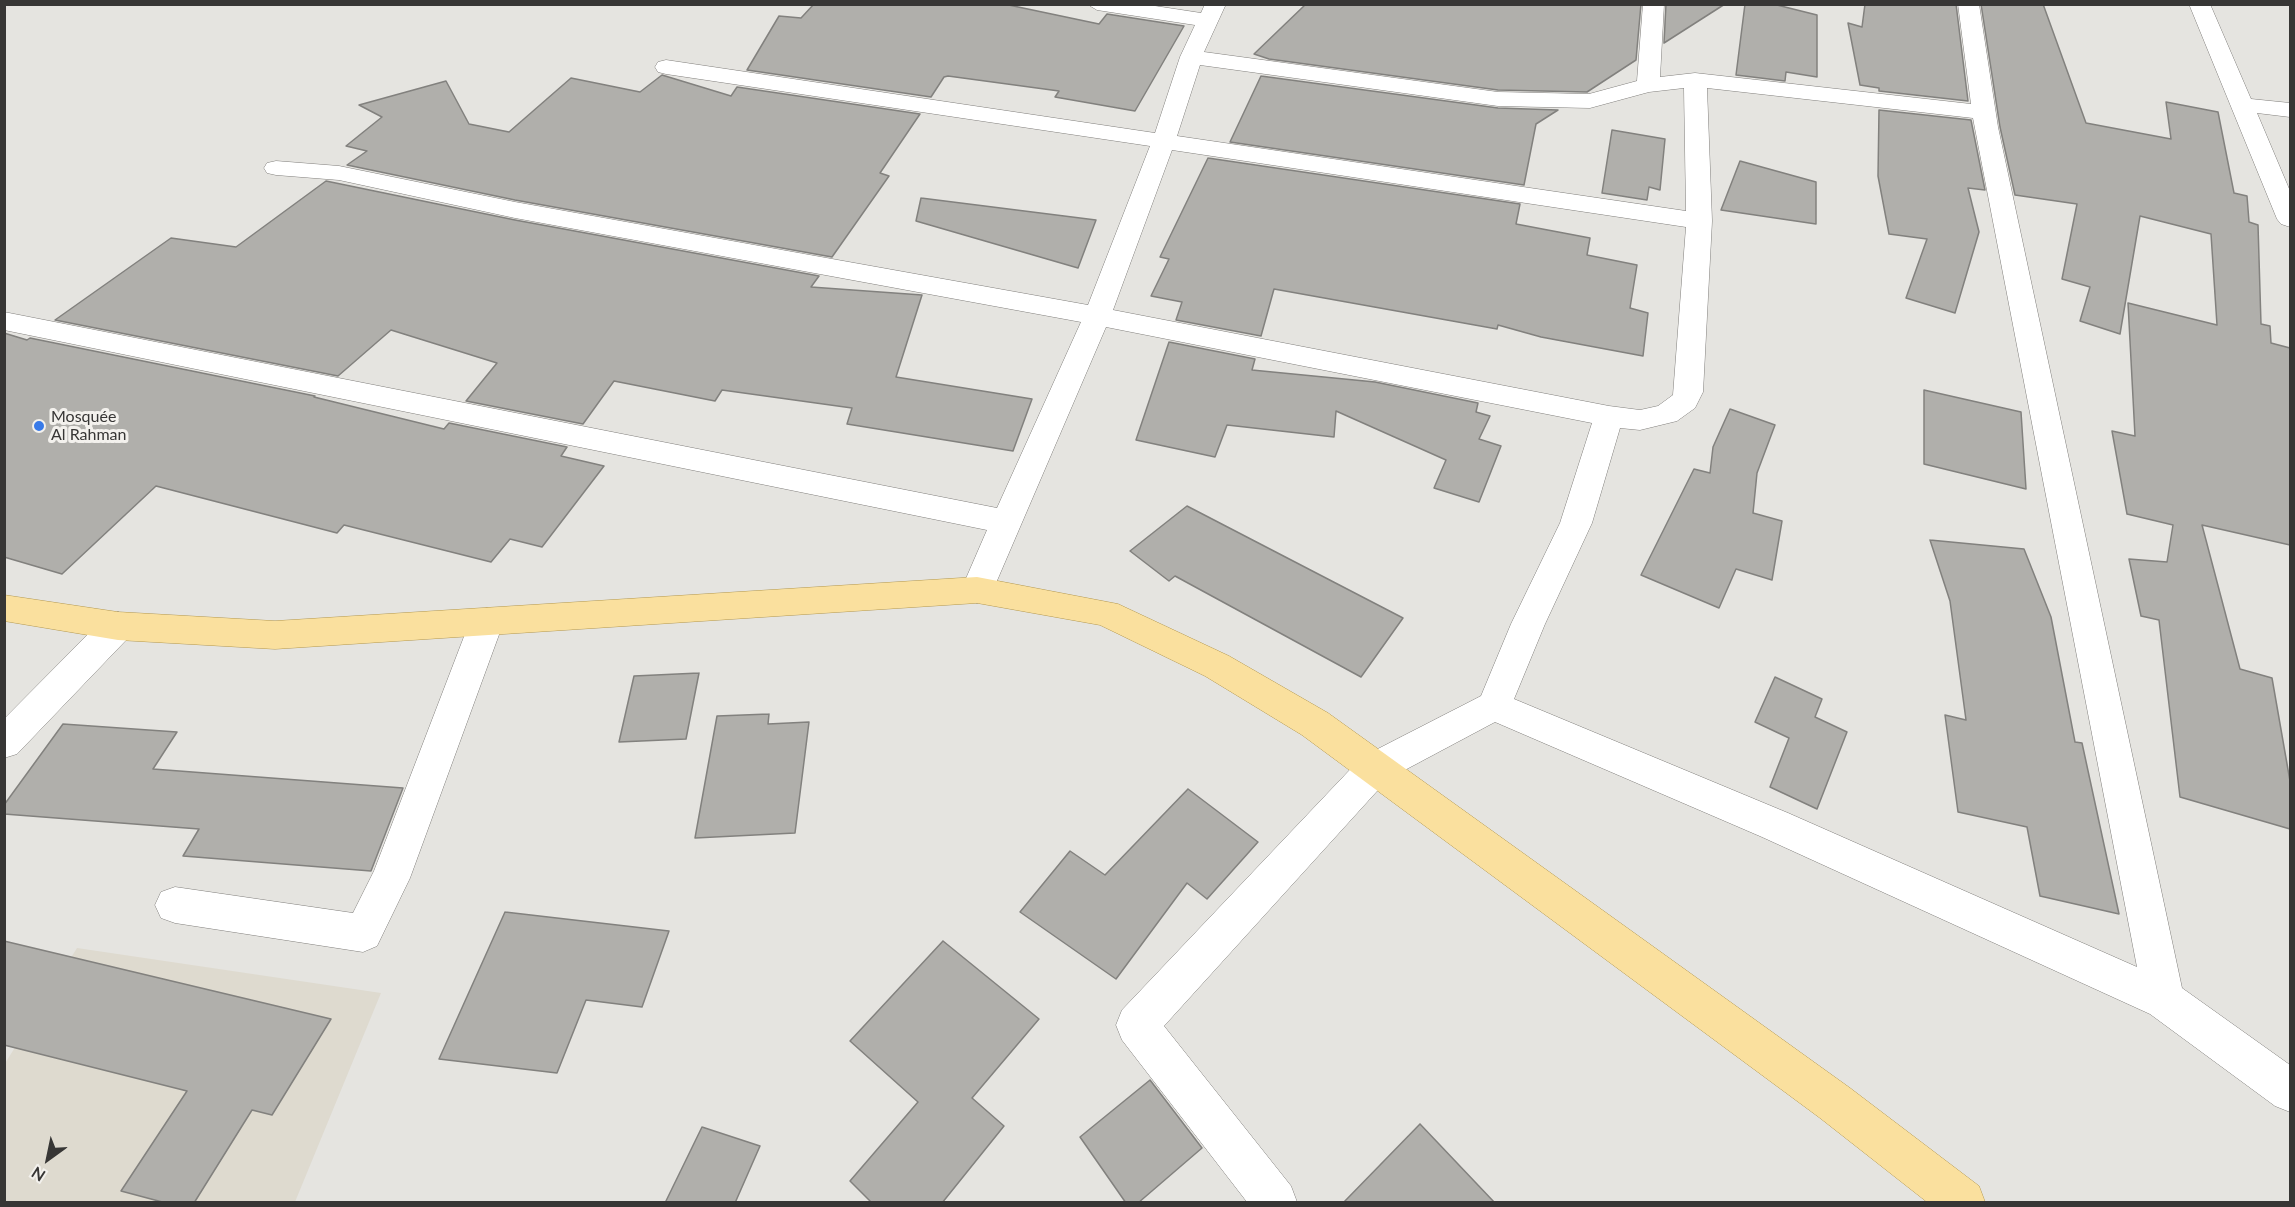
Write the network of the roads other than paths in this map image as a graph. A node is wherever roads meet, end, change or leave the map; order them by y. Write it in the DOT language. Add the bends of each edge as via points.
graph roads {
  1 [pos="1097,4"];
  2 [pos="1654,4"];
  3 [pos="1968,4"];
  4 [pos="2199,4"];
  5 [pos="1213,13"];
  6 [pos="1191,57"];
  7 [pos="666,67"];
  8 [pos="1695,80"];
  9 [pos="1648,85"];
  10 [pos="2243,105"];
  11 [pos="2290,110"];
  12 [pos="1975,116"];
  13 [pos="1163,143"];
  14 [pos="276,168"];
  15 [pos="2290,219"];
  16 [pos="1699,221"];
  17 [pos="1097,316"];
  18 [pos="4,321"];
  19 [pos="1609,416"];
  20 [pos="1006,522"];
  21 [pos="977,590"];
  22 [pos="4,608"];
  23 [pos="487,621"];
  24 [pos="118,626"];
  25 [pos="1494,706"];
  26 [pos="4,743"];
  27 [pos="1375,768"];
  28 [pos="175,904"];
  29 [pos="2164,1000"];
  30 [pos="2290,1090"];
  31 [pos="1275,1203"];
  32 [pos="1963,1203"];
  1 -- 5 [label="street"];
  2 -- 9 [label="street"];
  3 -- 12 [label="street"];
  4 -- 10 [label="street"];
  5 -- 6 [label="street"];
  6 -- 9 [label="street" via="1498,99 1590,101"];
  6 -- 13 [label="street"];
  7 -- 13 [label="street"];
  8 -- 9 [label="street"];
  8 -- 12 [label="street"];
  8 -- 16 [label="street"];
  10 -- 11 [label="street"];
  10 -- 15 [label="street"];
  12 -- 29 [label="street"];
  13 -- 16 [label="street"];
  13 -- 17 [label="street"];
  14 -- 17 [label="street" via="339,173 515,210"];
  16 -- 19 [label="street" via="1689,392 1667,414 1640,420"];
  17 -- 19 [label="street"];
  17 -- 20 [label="street"];
  18 -- 20 [label="street"];
  19 -- 25 [label="street" via="1576,523"];
  20 -- 21 [label="street"];
  21 -- 23 [label="main road"];
  21 -- 27 [label="main road" via="1106,613 1217,666 1315,724"];
  22 -- 24 [label="main road"];
  23 -- 24 [label="main road" via="275,635"];
  23 -- 28 [label="street" via="391,878 363,933"];
  24 -- 26 [label="street"];
  25 -- 27 [label="street"];
  25 -- 29 [label="street" via="1775,825"];
  27 -- 31 [label="street" via="1137,1025"];
  27 -- 32 [label="main road" via="1835,1103"];
  29 -- 30 [label="street"];
}
